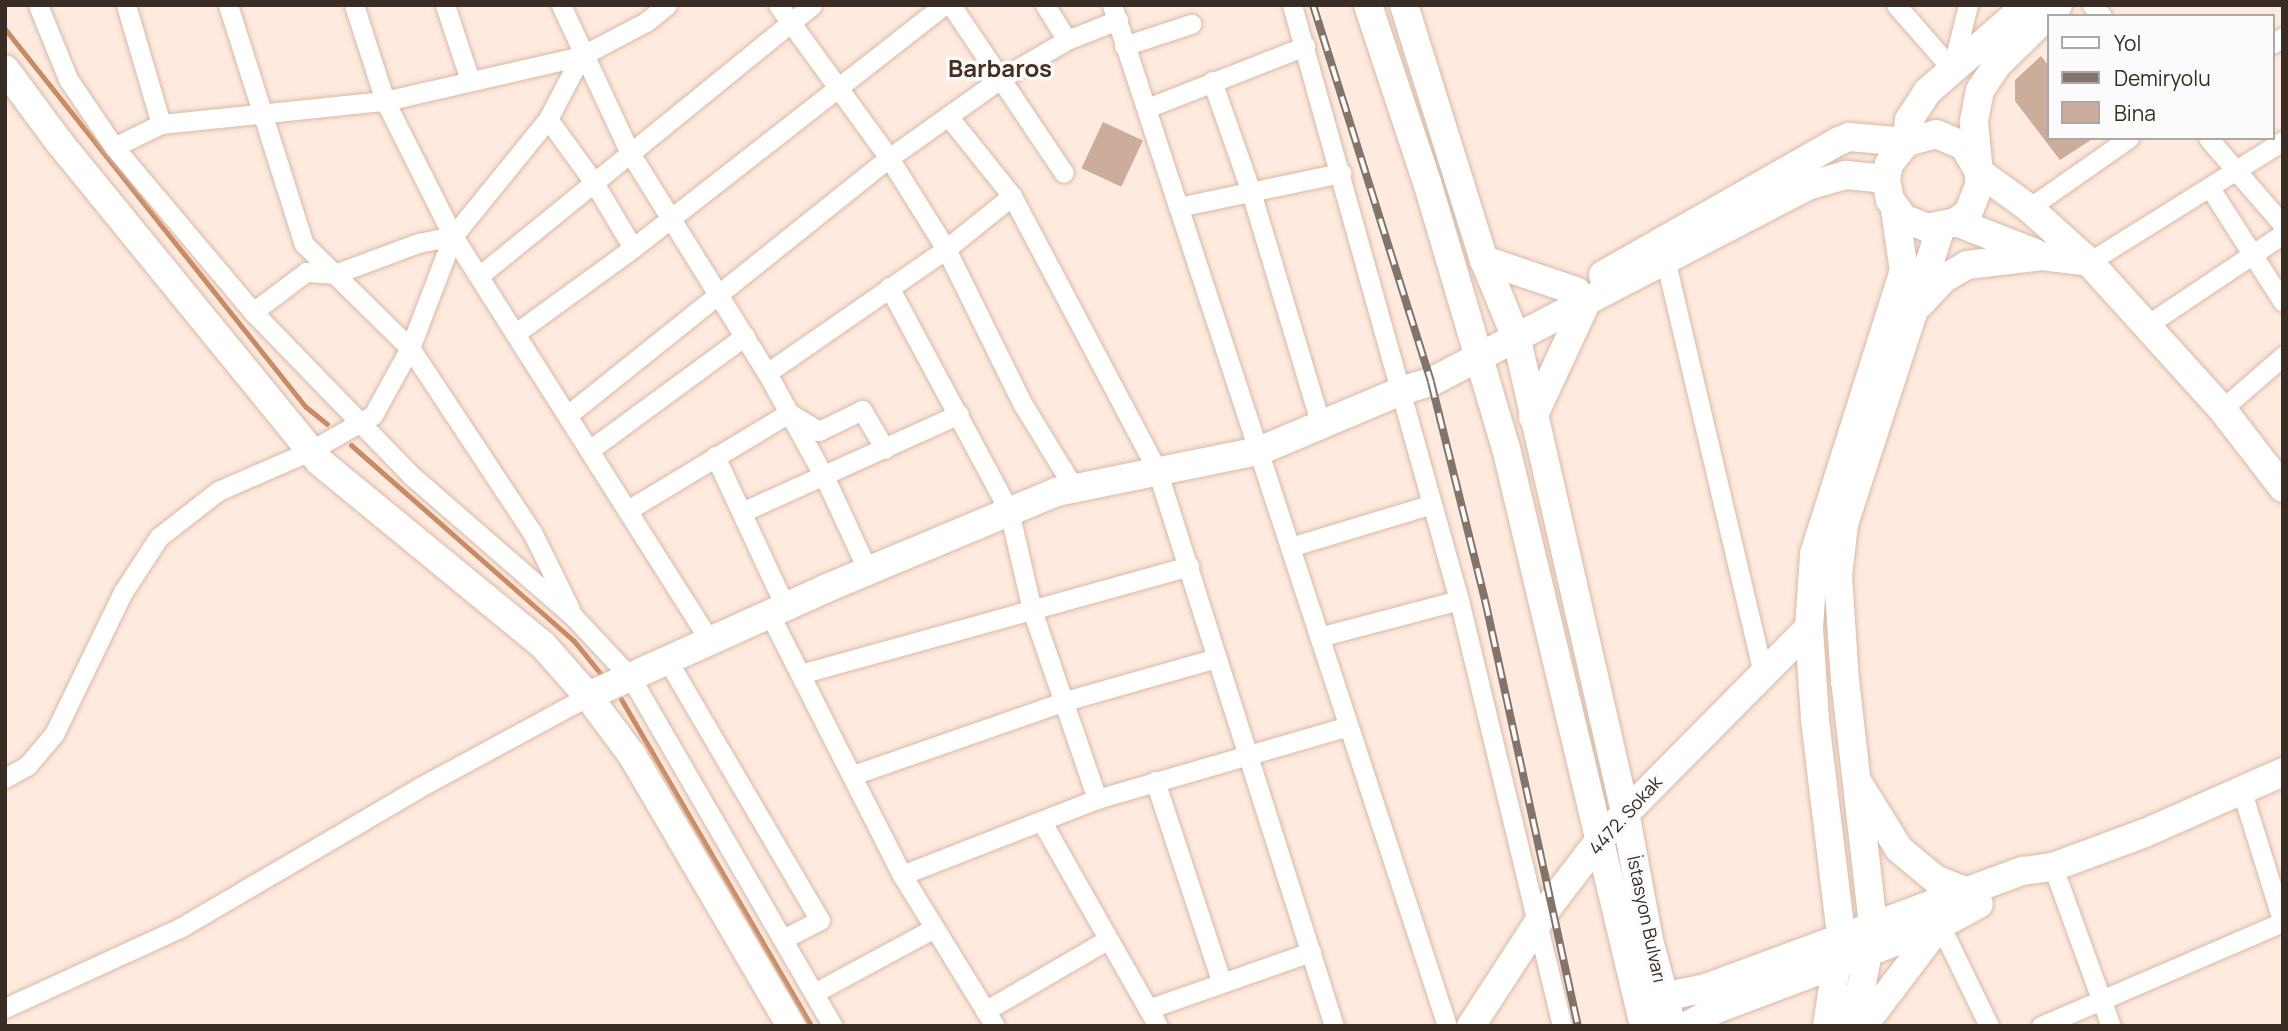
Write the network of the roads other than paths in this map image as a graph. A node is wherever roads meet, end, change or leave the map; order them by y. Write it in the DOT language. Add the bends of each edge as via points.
graph roads {
  1 [pos="38,5"];
  2 [pos="126,5"];
  3 [pos="229,5"];
  4 [pos="354,5"];
  5 [pos="445,5"];
  6 [pos="561,5"];
  7 [pos="667,5"];
  8 [pos="812,5"];
  9 [pos="944,5"];
  10 [pos="951,5"];
  11 [pos="1045,5"];
  12 [pos="1292,5"];
  13 [pos="1368,5"];
  14 [pos="1404,5"];
  15 [pos="1896,5"];
  16 [pos="1968,5"];
  17 [pos="2027,5"];
  18 [pos="643,13"];
  19 [pos="1115,13"];
  20 [pos="784,14"];
  21 [pos="2046,17"];
  22 [pos="1191,24"];
  23 [pos="1067,40"];
  24 [pos="1124,46"];
  25 [pos="1306,46"];
  26 [pos="581,56"];
  27 [pos="1952,69"];
  28 [pos="8,77"];
  29 [pos="1000,79"];
  30 [pos="470,80"];
  31 [pos="1212,81"];
  32 [pos="837,89"];
  33 [pos="385,102"];
  34 [pos="1147,108"];
  35 [pos="261,116"];
  36 [pos="948,116"];
  37 [pos="548,120"];
  38 [pos="161,124"];
  39 [pos="2126,140"];
  40 [pos="2210,140"];
  41 [pos="2283,141"];
  42 [pos="1907,142"];
  43 [pos="114,147"];
  44 [pos="630,153"];
  45 [pos="889,158"];
  46 [pos="2235,171"];
  47 [pos="1979,172"];
  48 [pos="1064,173"];
  49 [pos="1341,173"];
  50 [pos="1886,179"];
  51 [pos="593,181"];
  52 [pos="2210,188"];
  53 [pos="1251,192"];
  54 [pos="1012,196"];
  55 [pos="1178,207"];
  56 [pos="2029,208"];
  57 [pos="1895,210"];
  58 [pos="669,219"];
  59 [pos="1949,225"];
  60 [pos="2283,225"];
  61 [pos="2283,234"];
  62 [pos="453,236"];
  63 [pos="633,248"];
  64 [pos="946,249"];
  65 [pos="2251,253"];
  66 [pos="2042,256"];
  67 [pos="1484,260"];
  68 [pos="2089,262"];
  69 [pos="1665,263"];
  70 [pos="335,274"];
  71 [pos="479,276"];
  72 [pos="889,287"];
  73 [pos="720,293"];
  74 [pos="1580,298"];
  75 [pos="2283,302"];
  76 [pos="1916,308"];
  77 [pos="253,312"];
  78 [pos="2147,325"];
  79 [pos="516,332"];
  80 [pos="1515,333"];
  81 [pos="745,337"];
  82 [pos="410,348"];
  83 [pos="1478,352"];
  84 [pos="2283,356"];
  85 [pos="766,373"];
  86 [pos="1401,391"];
  87 [pos="2222,409"];
  88 [pos="789,413"];
  89 [pos="569,414"];
  90 [pos="959,414"];
  91 [pos="1533,417"];
  92 [pos="361,423"];
  93 [pos="1321,425"];
  94 [pos="591,449"];
  95 [pos="885,449"];
  96 [pos="310,451"];
  97 [pos="1259,451"];
  98 [pos="715,456"];
  99 [pos="1157,470"];
  100 [pos="825,478"];
  101 [pos="1074,488"];
  102 [pos="2283,488"];
  103 [pos="1432,504"];
  104 [pos="628,509"];
  105 [pos="1009,511"];
  106 [pos="742,512"];
  107 [pos="1290,547"];
  108 [pos="1189,566"];
  109 [pos="868,571"];
  110 [pos="1459,600"];
  111 [pos="1032,610"];
  112 [pos="778,612"];
  113 [pos="573,616"];
  114 [pos="1808,628"];
  115 [pos="1319,637"];
  116 [pos="710,643"];
  117 [pos="1213,659"];
  118 [pos="669,663"];
  119 [pos="1762,670"];
  120 [pos="800,674"];
  121 [pos="631,678"];
  122 [pos="588,696"];
  123 [pos="1065,701"];
  124 [pos="1348,726"];
  125 [pos="1246,754"];
  126 [pos="2283,772"];
  127 [pos="853,775"];
  128 [pos="1854,777"];
  129 [pos="5,778"];
  130 [pos="1155,781"];
  131 [pos="2242,792"];
  132 [pos="1097,799"];
  133 [pos="1625,812"];
  134 [pos="1042,822"];
  135 [pos="1602,837"];
  136 [pos="2053,867"];
  137 [pos="902,875"];
  138 [pos="1970,893"];
  139 [pos="2283,922"];
  140 [pos="1538,925"];
  141 [pos="1940,925"];
  142 [pos="934,928"];
  143 [pos="1842,935"];
  144 [pos="783,939"];
  145 [pos="1870,939"];
  146 [pos="1107,940"];
  147 [pos="1649,940"];
  148 [pos="1311,952"];
  149 [pos="1838,963"];
  150 [pos="1222,984"];
  151 [pos="814,993"];
  152 [pos="1663,997"];
  153 [pos="2101,1003"];
  154 [pos="5,1007"];
  155 [pos="1707,1008"];
  156 [pos="990,1018"];
  157 [pos="1153,1018"];
  158 [pos="790,1026"];
  159 [pos="833,1026"];
  160 [pos="1334,1026"];
  161 [pos="1447,1026"];
  162 [pos="1471,1026"];
  163 [pos="1562,1026"];
  164 [pos="1644,1026"];
  165 [pos="1672,1026"];
  166 [pos="1687,1026"];
  167 [pos="1827,1026"];
  168 [pos="1854,1026"];
  169 [pos="1863,1026"];
  170 [pos="1989,1026"];
  171 [pos="2041,1026"];
  172 [pos="2111,1026"];
  1 -- 43 [label="street" via="68,79"];
  2 -- 38 [label="street"];
  3 -- 35 [label="street"];
  4 -- 33 [label="street"];
  5 -- 30 [label="street"];
  6 -- 26 [label="street"];
  7 -- 18 [label="street"];
  8 -- 20 [label="street"];
  9 -- 32 [label="street"];
  10 -- 29 [label="street"];
  11 -- 23 [label="street"];
  12 -- 25 [label="street"];
  13 -- 83 [label="street, İstasyon Bulvarı"];
  14 -- 67 [label="street, İstasyon Bulvarı"];
  15 -- 27 [label="street"];
  16 -- 27 [label="street"];
  17 -- 27 [label="street"];
  18 -- 26 [label="street"];
  19 -- 23 [label="street"];
  19 -- 24 [label="street"];
  20 -- 32 [label="street"];
  20 -- 44 [label="street"];
  21 -- 47 [label="street" via="1997,65 1980,90 1974,122"];
  22 -- 24 [label="street"];
  23 -- 29 [label="street"];
  24 -- 34 [label="street"];
  25 -- 31 [label="street"];
  25 -- 49 [label="street"];
  26 -- 30 [label="street"];
  26 -- 37 [label="street"];
  26 -- 44 [label="street"];
  27 -- 42 [label="street" via="1927,92 1909,120"];
  28 -- 96 [label="street"];
  29 -- 36 [label="street"];
  29 -- 48 [label="street"];
  30 -- 33 [label="street"];
  31 -- 34 [label="street"];
  31 -- 53 [label="street"];
  32 -- 45 [label="street"];
  32 -- 58 [label="street"];
  33 -- 35 [label="street"];
  33 -- 62 [label="street"];
  34 -- 55 [label="street"];
  35 -- 38 [label="street"];
  35 -- 70 [label="street" via="304,244"];
  36 -- 45 [label="street"];
  36 -- 54 [label="street"];
  37 -- 51 [label="street"];
  37 -- 62 [label="street"];
  38 -- 43 [label="street"];
  39 -- 56 [label="street"];
  40 -- 46 [label="street"];
  41 -- 46 [label="street"];
  42 -- 47 [label="street" via="1936,134 1951,138 1968,152"];
  42 -- 50 [label="street" via="1896,151"];
  42 -- 74 [label="street" via="1849,137 1839,141"];
  43 -- 77 [label="street"];
  44 -- 51 [label="street"];
  44 -- 58 [label="street"];
  45 -- 64 [label="street"];
  45 -- 73 [label="street"];
  46 -- 52 [label="street"];
  46 -- 60 [label="street"];
  47 -- 56 [label="street"];
  47 -- 59 [label="street" via="1976,201"];
  49 -- 53 [label="street"];
  49 -- 86 [label="street"];
  50 -- 57 [label="street"];
  50 -- 69 [label="street" via="1846,175 1807,186"];
  51 -- 63 [label="street"];
  51 -- 71 [label="street"];
  52 -- 65 [label="street"];
  52 -- 68 [label="street"];
  53 -- 55 [label="street"];
  53 -- 93 [label="street"];
  54 -- 64 [label="street"];
  54 -- 99 [label="street"];
  55 -- 97 [label="street"];
  56 -- 68 [label="street"];
  57 -- 59 [label="street" via="1916,225"];
  57 -- 114 [label="street" via="1904,271 1814,554"];
  58 -- 63 [label="street"];
  58 -- 73 [label="street"];
  59 -- 66 [label="street"];
  59 -- 76 [label="street"];
  61 -- 65 [label="street"];
  62 -- 70 [label="street" via="418,243"];
  62 -- 71 [label="street"];
  62 -- 82 [label="street"];
  63 -- 79 [label="street"];
  64 -- 72 [label="street"];
  64 -- 101 [label="street" via="1023,403"];
  65 -- 75 [label="street"];
  65 -- 78 [label="street"];
  66 -- 68 [label="street"];
  66 -- 76 [label="street" via="1967,265 1943,279"];
  67 -- 74 [label="street"];
  67 -- 80 [label="street, İstasyon Bulvarı"];
  68 -- 78 [label="street"];
  69 -- 74 [label="street"];
  69 -- 119 [label="street"];
  70 -- 77 [label="street" via="306,272"];
  70 -- 82 [label="street"];
  71 -- 79 [label="street"];
  72 -- 85 [label="street"];
  72 -- 90 [label="street"];
  73 -- 81 [label="street"];
  73 -- 89 [label="street"];
  74 -- 80 [label="street"];
  74 -- 91 [label="street"];
  76 -- 128 [label="street" via="1844,524 1838,576"];
  77 -- 92 [label="street"];
  78 -- 87 [label="street"];
  79 -- 89 [label="street"];
  80 -- 83 [label="street"];
  80 -- 91 [label="street, İstasyon Bulvarı"];
  81 -- 85 [label="street"];
  81 -- 94 [label="street"];
  82 -- 92 [label="street" via="373,415"];
  82 -- 113 [label="street" via="532,532"];
  83 -- 86 [label="street"];
  83 -- 135 [label="street, İstasyon Bulvarı"];
  84 -- 87 [label="street"];
  85 -- 88 [label="street"];
  86 -- 93 [label="street"];
  86 -- 103 [label="street"];
  87 -- 102 [label="street"];
  88 -- 95 [label="street" via="819,430 862,410"];
  88 -- 98 [label="street"];
  88 -- 100 [label="street"];
  89 -- 94 [label="street"];
  90 -- 95 [label="street"];
  90 -- 105 [label="street"];
  91 -- 133 [label="street, İstasyon Bulvarı"];
  92 -- 96 [label="street"];
  92 -- 113 [label="street" via="412,477"];
  93 -- 97 [label="street"];
  94 -- 104 [label="street"];
  95 -- 100 [label="street"];
  96 -- 122 [label="street" via="543,645"];
  96 -- 129 [label="street" via="218,491 159,537 123,592 54,734 27,766"];
  97 -- 99 [label="street"];
  97 -- 107 [label="street"];
  98 -- 104 [label="street"];
  98 -- 106 [label="street"];
  99 -- 101 [label="street"];
  99 -- 108 [label="street"];
  100 -- 106 [label="street"];
  100 -- 109 [label="street"];
  101 -- 105 [label="street"];
  103 -- 107 [label="street"];
  103 -- 110 [label="street"];
  104 -- 116 [label="street"];
  105 -- 109 [label="street"];
  105 -- 111 [label="street"];
  106 -- 112 [label="street"];
  107 -- 115 [label="street"];
  108 -- 111 [label="street"];
  108 -- 117 [label="street"];
  109 -- 112 [label="street"];
  110 -- 115 [label="street"];
  110 -- 140 [label="street"];
  111 -- 120 [label="street"];
  111 -- 123 [label="street"];
  112 -- 116 [label="street"];
  112 -- 120 [label="street"];
  113 -- 121 [label="street"];
  114 -- 119 [label="street, 4472. Sokak"];
  114 -- 143 [label="street"];
  115 -- 124 [label="street"];
  116 -- 118 [label="street"];
  117 -- 123 [label="street"];
  117 -- 125 [label="street"];
  118 -- 121 [label="street"];
  118 -- 144 [label="street" via="820,920"];
  119 -- 133 [label="street, 4472. Sokak"];
  120 -- 127 [label="street"];
  121 -- 122 [label="street"];
  121 -- 144 [label="street"];
  122 -- 154 [label="street" via="420,787 180,928"];
  122 -- 158 [label="street" via="632,755"];
  123 -- 127 [label="street"];
  123 -- 132 [label="street"];
  124 -- 125 [label="street"];
  124 -- 161 [label="street"];
  125 -- 130 [label="street"];
  125 -- 148 [label="street"];
  126 -- 131 [label="street"];
  127 -- 137 [label="street"];
  128 -- 138 [label="street" via="1899,849 1935,879"];
  128 -- 145 [label="street"];
  130 -- 132 [label="street"];
  130 -- 150 [label="street"];
  131 -- 136 [label="street"];
  131 -- 139 [label="street"];
  132 -- 134 [label="street"];
  133 -- 135 [label="street, 4472. Sokak"];
  133 -- 147 [label="street, İstasyon Bulvarı"];
  134 -- 137 [label="street"];
  134 -- 146 [label="street"];
  135 -- 140 [label="street, 4472. Sokak"];
  135 -- 164 [label="street, İstasyon Bulvarı"];
  136 -- 138 [label="street" via="2023,871"];
  136 -- 141 [label="street"];
  136 -- 153 [label="street"];
  137 -- 142 [label="street"];
  138 -- 145 [label="street"];
  139 -- 153 [label="street"];
  140 -- 162 [label="street, 4472. Sokak"];
  140 -- 163 [label="street"];
  141 -- 145 [label="street"];
  141 -- 169 [label="street"];
  141 -- 170 [label="street"];
  142 -- 151 [label="street"];
  142 -- 156 [label="street"];
  143 -- 145 [label="street"];
  143 -- 149 [label="street"];
  143 -- 155 [label="street"];
  144 -- 151 [label="street"];
  145 -- 149 [label="street"];
  145 -- 168 [label="street"];
  146 -- 156 [label="street"];
  146 -- 157 [label="street"];
  147 -- 152 [label="street, İstasyon Bulvarı"];
  147 -- 155 [label="street" via="1660,963"];
  148 -- 150 [label="street"];
  148 -- 160 [label="street"];
  149 -- 155 [label="street"];
  149 -- 167 [label="street"];
  150 -- 157 [label="street"];
  151 -- 159 [label="street"];
  152 -- 155 [label="street"];
  152 -- 164 [label="street" via="1648,1009"];
  152 -- 165 [label="street, İstasyon Bulvarı"];
  153 -- 171 [label="street"];
  153 -- 172 [label="street"];
  155 -- 166 [label="street"];
}
